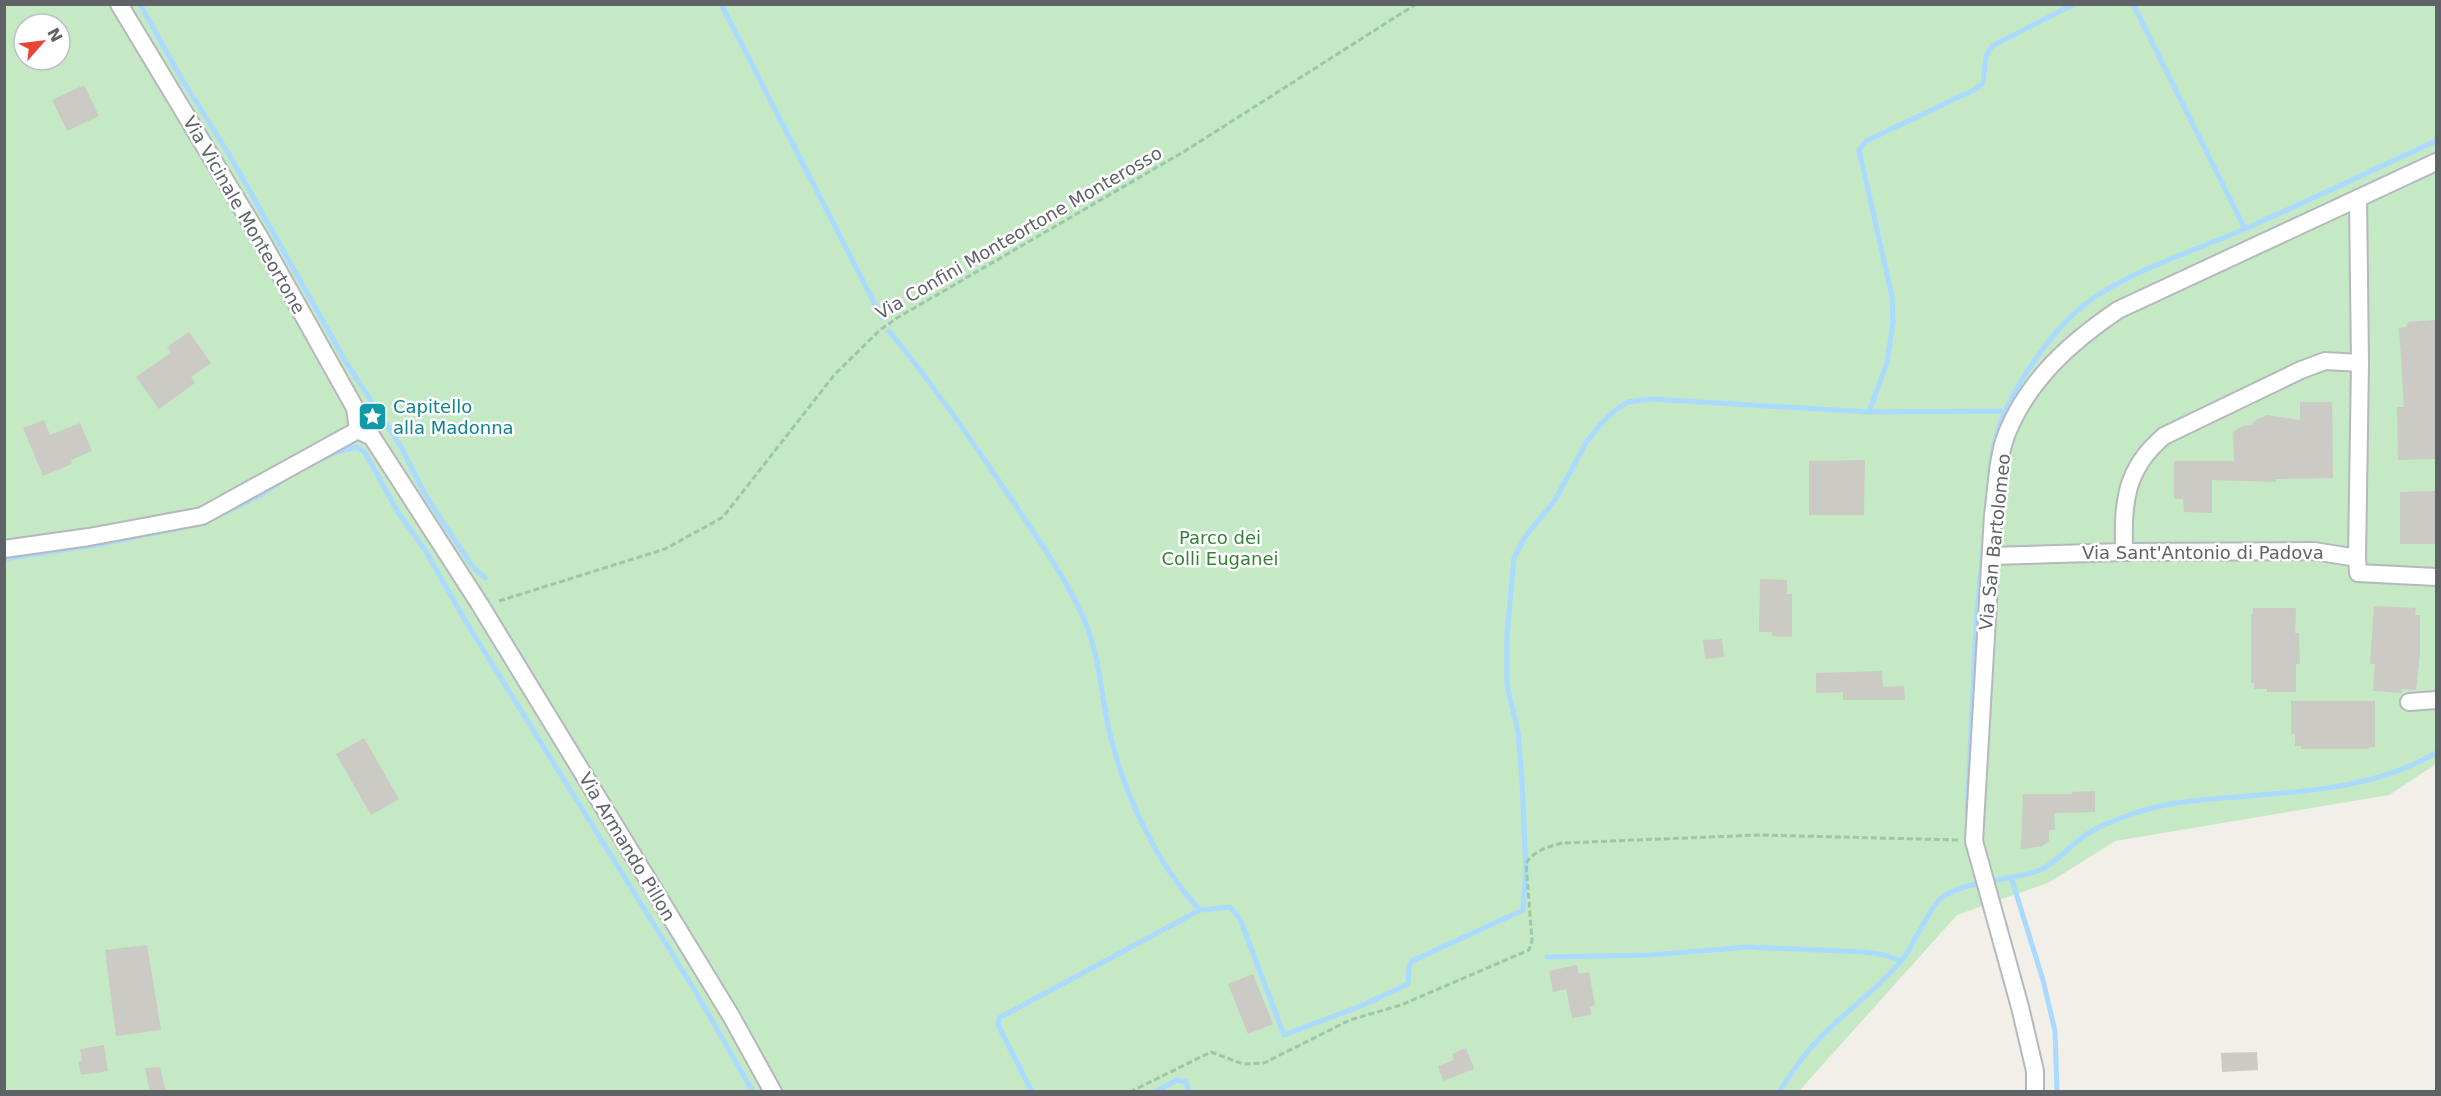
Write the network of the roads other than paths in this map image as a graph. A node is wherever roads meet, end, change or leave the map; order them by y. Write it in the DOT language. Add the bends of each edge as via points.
graph roads {
  1 [pos="119,4"];
  2 [pos="2436,162"];
  3 [pos="2358,198"];
  4 [pos="2360,363"];
  5 [pos="358,430"];
  6 [pos="4,549"];
  7 [pos="2124,552"];
  8 [pos="1991,556"];
  9 [pos="2357,558"];
  10 [pos="2436,577"];
  11 [pos="2436,700"];
  12 [pos="2409,702"];
  13 [pos="773,1092"];
  14 [pos="2035,1092"];
  1 -- 5 [label="street, Via Vicinale Monteortone" via="260,238 355,408"];
  2 -- 3 [label="street, Via San Bartolomeo"];
  3 -- 4 [label="street"];
  3 -- 8 [label="street, Via San Bartolomeo" via="2118,310 2059,357 2021,404 2007,434 1999,469"];
  4 -- 7 [label="street" via="2325,361 2164,436 2134,471 2126,492"];
  4 -- 9 [label="street"];
  5 -- 6 [label="street" via="202,516"];
  5 -- 13 [label="street, Via Armando Pillon" via="372,437 479,603 731,1016"];
  7 -- 8 [label="street, Via Sant'Antonio di Padova"];
  7 -- 9 [label="street, Via Sant'Antonio di Padova" via="2314,551"];
  8 -- 14 [label="street, Via San Bartolomeo" via="1974,841 2035,1071"];
  9 -- 10 [label="street" via="2358,573"];
  11 -- 12 [label="street"];
}
